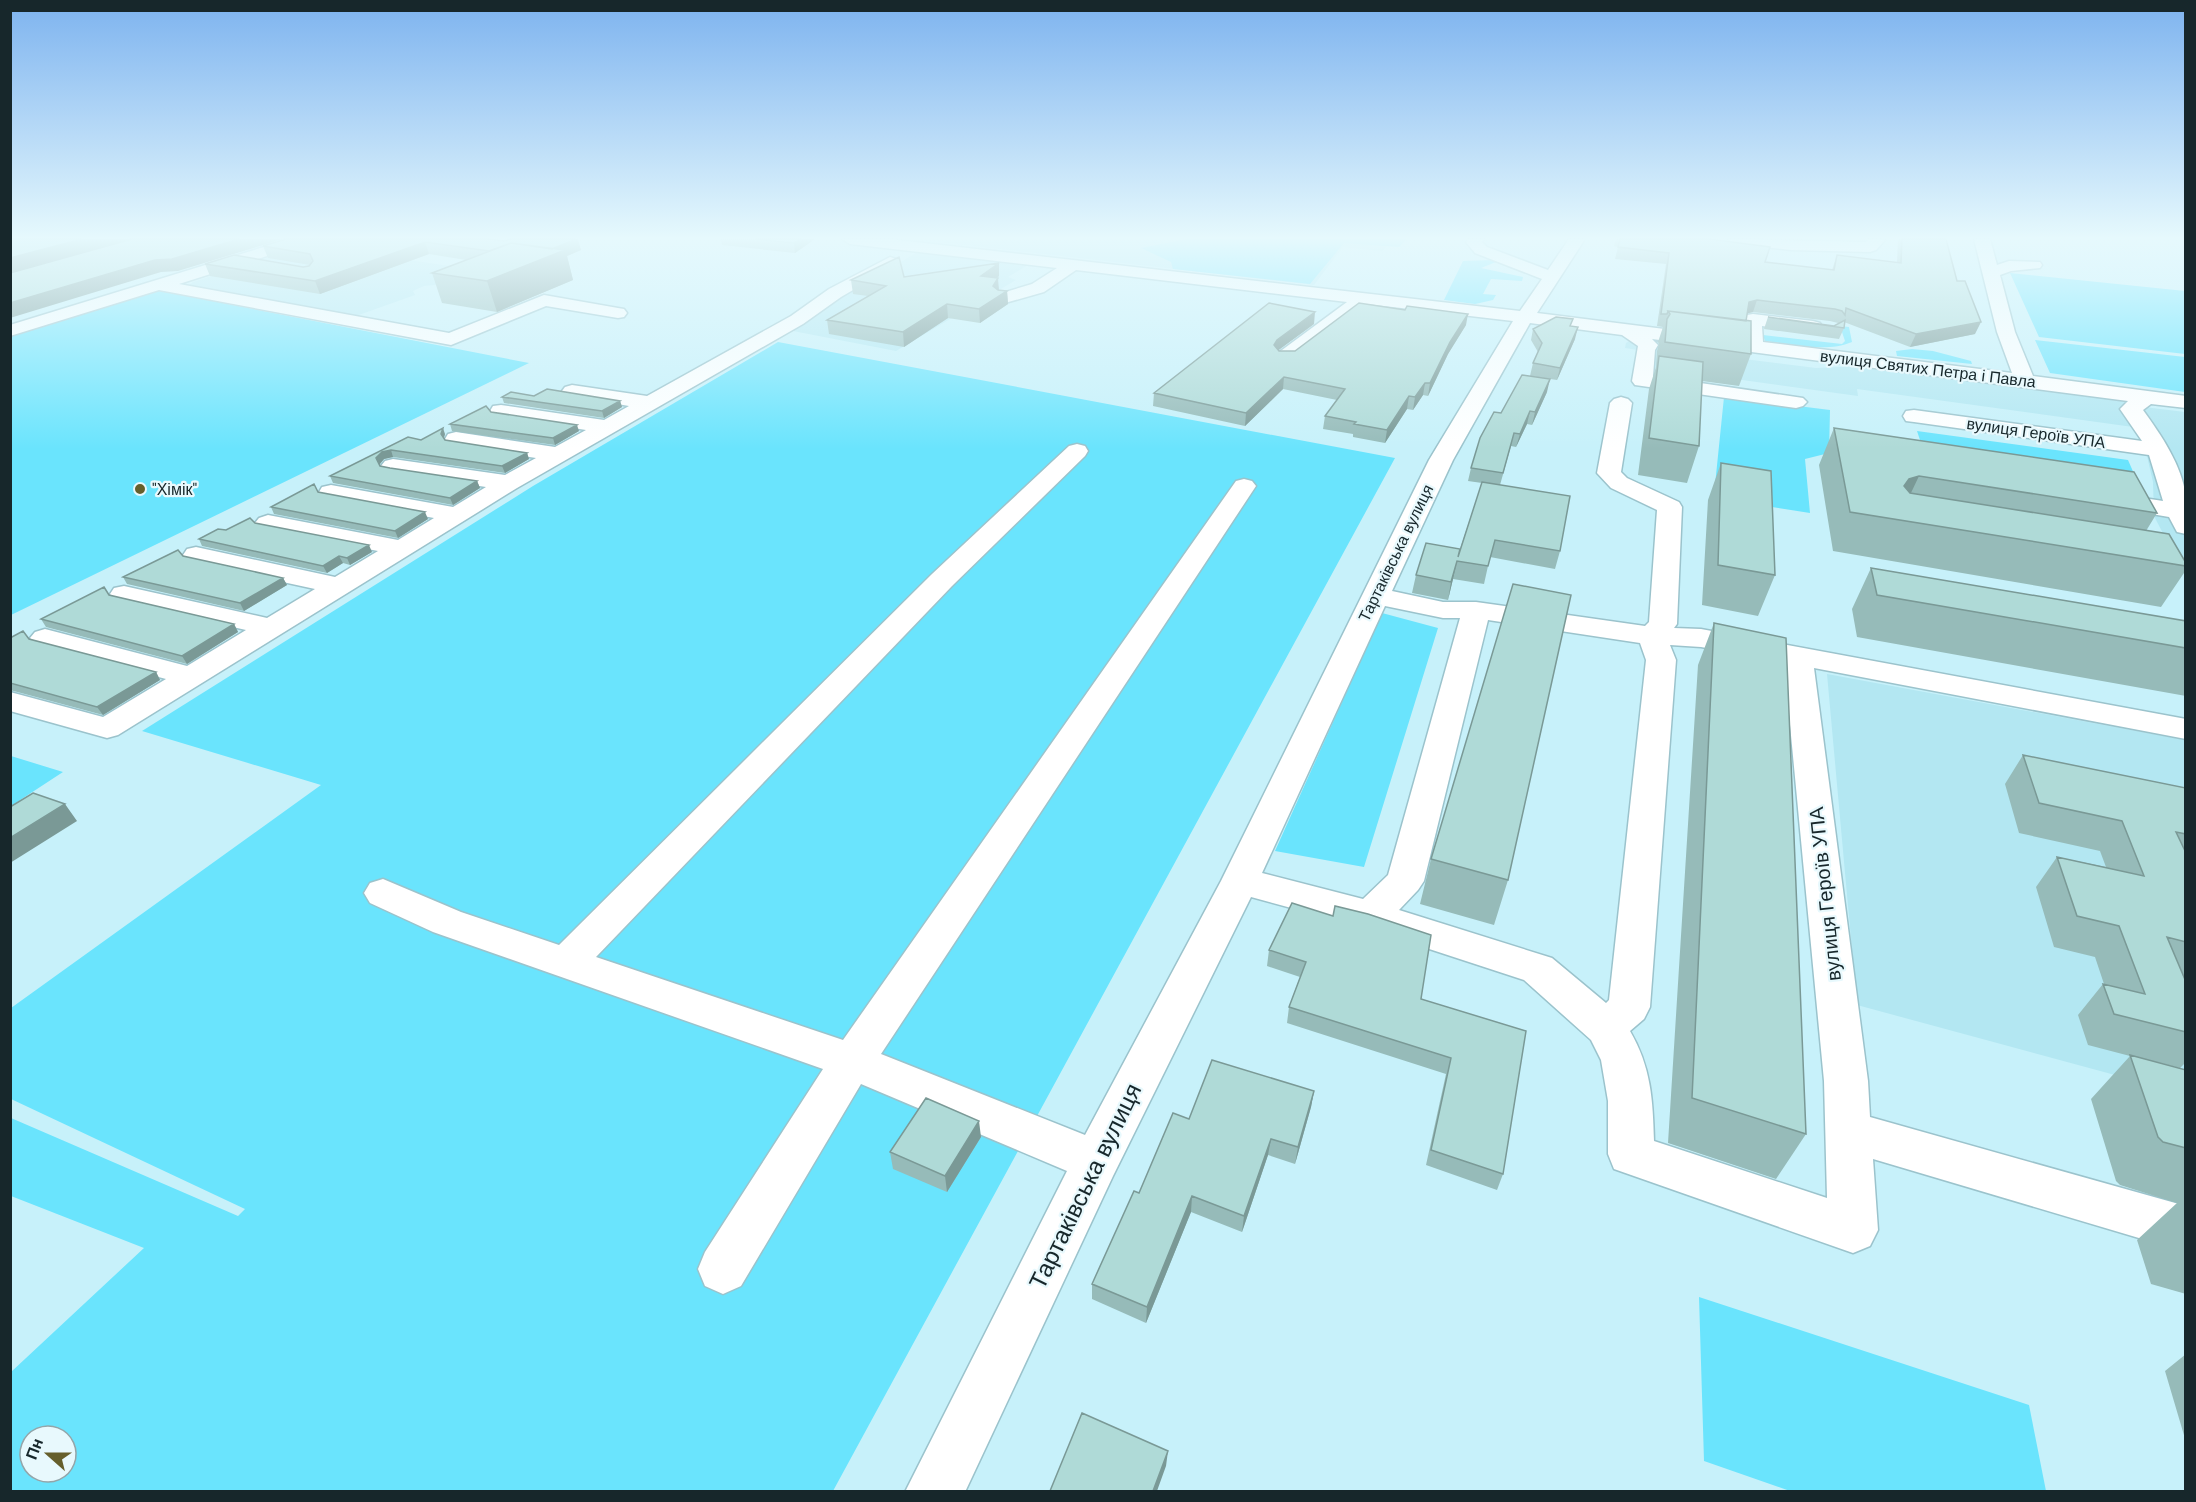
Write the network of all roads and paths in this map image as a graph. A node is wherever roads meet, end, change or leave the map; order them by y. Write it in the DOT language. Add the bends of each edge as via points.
graph roads {
  1 [pos="80,309"];
  2 [pos="289,309"];
  3 [pos="522,309"];
  4 [pos="596,309"];
  5 [pos="812,309"];
  6 [pos="1349,309"];
  7 [pos="1455,309"];
  8 [pos="1532,309"];
  9 [pos="2001,309"];
  10 [pos="618,313"];
  11 [pos="1527,317"];
  12 [pos="1830,329"];
  13 [pos="10,331"];
  14 [pos="1629,331"];
  15 [pos="1754,347"];
  16 [pos="1909,347"];
  17 [pos="1960,354"];
  18 [pos="1286,357"];
  19 [pos="1842,358"];
  20 [pos="2021,380"];
  21 [pos="572,391"];
  22 [pos="2146,397"];
  23 [pos="1796,402"];
  24 [pos="2186,402"];
  25 [pos="648,403"];
  26 [pos="1621,403"];
  27 [pos="501,411"];
  28 [pos="1914,416"];
  29 [pos="606,427"];
  30 [pos="456,439"];
  31 [pos="2158,450"];
  32 [pos="1077,451"];
  33 [pos="560,454"];
  34 [pos="393,466"];
  35 [pos="509,483"];
  36 [pos="1244,486"];
  37 [pos="331,492"];
  38 [pos="2085,496"];
  39 [pos="457,515"];
  40 [pos="2181,519"];
  41 [pos="268,523"];
  42 [pos="401,548"];
  43 [pos="196,555"];
  44 [pos="337,586"];
  45 [pos="124,594"];
  46 [pos="1375,595"];
  47 [pos="1476,610"];
  48 [pos="269,627"];
  49 [pos="1652,636"];
  50 [pos="45,638"];
  51 [pos="1798,657"];
  52 [pos="191,676"];
  53 [pos="10,701"];
  54 [pos="2186,729"];
  55 [pos="1240,881"];
  56 [pos="383,893"];
  57 [pos="1371,915"];
  58 [pos="567,962"];
  59 [pos="1606,1028"];
  60 [pos="852,1061"];
  61 [pos="1848,1131"];
  62 [pos="1096,1161"];
  63 [pos="2186,1229"];
  64 [pos="723,1269"];
  65 [pos="934,1491"];
  1 -- 13 [label="street"];
  2 -- 3 [label="street" via="451,339"];
  4 -- 10 [label="street"];
  5 -- 25 [label="street"];
  6 -- 18 [label="street"];
  7 -- 11 [label="street, вулиця Святих Петра і Павла"];
  8 -- 11 [label="street, Тартаківська вулиця"];
  9 -- 20 [label="street"];
  11 -- 14 [label="street, вулиця Святих Петра і Павла"];
  11 -- 46 [label="street, Тартаківська вулиця" via="1441,460"];
  12 -- 15 [label="street" via="1753,319"];
  14 -- 15 [label="street, вулиця Святих Петра і Павла"];
  14 -- 23 [label="street" via="1648,345 1642,381"];
  15 -- 19 [label="street, вулиця Святих Петра і Павла"];
  16 -- 19 [label="street" via="1875,346"];
  17 -- 20 [label="street" via="2009,369"];
  19 -- 20 [label="street, вулиця Святих Петра і Павла"];
  20 -- 22 [label="street, вулиця Святих Петра і Павла"];
  21 -- 25 [label="street"];
  22 -- 24 [label="street, вулиця Святих Петра і Павла"];
  22 -- 31 [label="street" via="2131,410"];
  25 -- 29 [label="street"];
  26 -- 49 [label="street" via="1609,473 1620,483 1670,507 1663,624"];
  27 -- 29 [label="street"];
  28 -- 31 [label="street, вулиця Героїв УПА"];
  29 -- 33 [label="street"];
  30 -- 33 [label="street"];
  31 -- 40 [label="street"];
  32 -- 58 [label="street" via="942,580"];
  33 -- 35 [label="street"];
  34 -- 35 [label="street"];
  35 -- 39 [label="street"];
  36 -- 60 [label="street"];
  37 -- 39 [label="street"];
  38 -- 40 [label="street"];
  39 -- 42 [label="street"];
  41 -- 42 [label="street"];
  42 -- 44 [label="street"];
  43 -- 44 [label="street"];
  44 -- 48 [label="street"];
  45 -- 48 [label="street"];
  46 -- 47 [label="street" via="1443,610"];
  46 -- 55 [label="street, Тартаківська вулиця"];
  47 -- 49 [label="street"];
  47 -- 57 [label="street" via="1405,881"];
  48 -- 52 [label="street"];
  49 -- 51 [label="street" via="1701,638"];
  49 -- 59 [label="street" via="1661,660 1629,1007"];
  50 -- 52 [label="street"];
  51 -- 54 [label="street"];
  51 -- 61 [label="street, вулиця Героїв УПА" via="1846,1081"];
  52 -- 53 [label="street" via="107,728"];
  55 -- 57 [label="street"];
  55 -- 62 [label="street, Тартаківська вулиця"];
  56 -- 58 [label="street" via="447,922"];
  57 -- 59 [label="street, вулиця Героїв УПА" via="1538,969"];
  58 -- 60 [label="street"];
  59 -- 61 [label="street, вулиця Героїв УПА" via="1623,1058 1631,1101 1631,1154 1853,1230"];
  60 -- 62 [label="street"];
  60 -- 64 [label="street"];
  61 -- 63 [label="street"];
  62 -- 65 [label="street, Тартаківська вулиця"];
}
